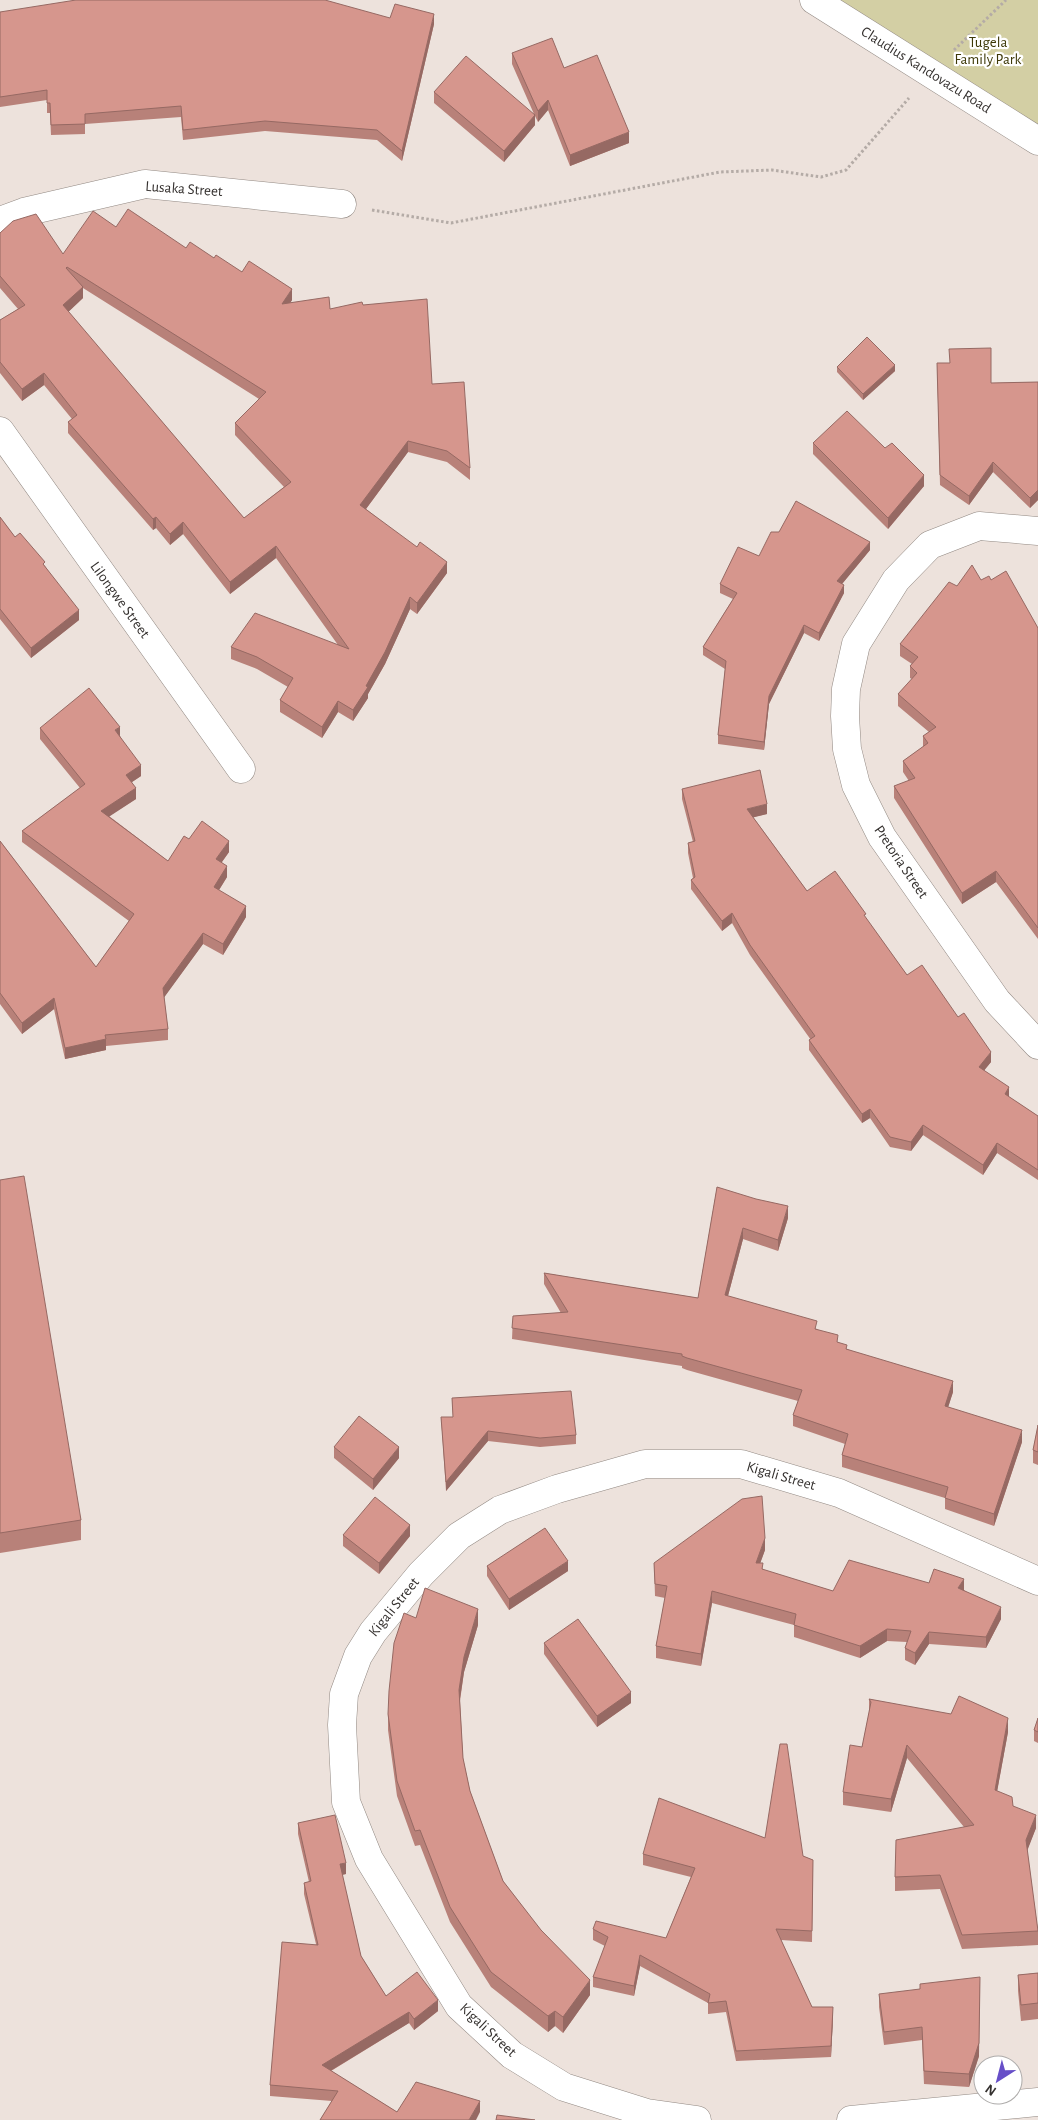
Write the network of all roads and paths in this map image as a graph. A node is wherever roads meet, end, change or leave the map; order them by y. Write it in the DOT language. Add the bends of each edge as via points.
graph roads {
  1 [pos="814,0"];
  2 [pos="1006,0"];
  3 [pos="931,73"];
  4 [pos="1038,141"];
  5 [pos="342,204"];
  6 [pos="0,221"];
  7 [pos="0,431"];
  8 [pos="1038,531"];
  9 [pos="241,769"];
  10 [pos="1038,1045"];
  11 [pos="1038,1581"];
  12 [pos="1038,2102"];
  13 [pos="697,2120"];
  14 [pos="851,2120"];
  1 -- 3 [label="street, Claudius Kandovazu Road"];
  2 -- 3 [label="path"];
  3 -- 4 [label="street, Claudius Kandovazu Road"];
  3 -- 5 [label="path" via="846,170 821,177 772,170 720,172 452,222"];
  5 -- 6 [label="street, Lusaka Street" via="145,184 24,212"];
  7 -- 9 [label="street, Lilongwe Street"];
  8 -- 10 [label="street, Pretoria Street" via="979,526 930,545 896,580 856,644 846,689 845,716 847,749 856,785 882,837 997,1001"];
  11 -- 13 [label="street, Kigali Street" via="839,1493 759,1469 741,1464 645,1464 557,1489 508,1507 459,1536 421,1574 373,1632 358,1656 344,1694 342,1725 346,1802 369,1859 460,2006 512,2055 564,2088 647,2113"];
  12 -- 14 [label="street"];
}
